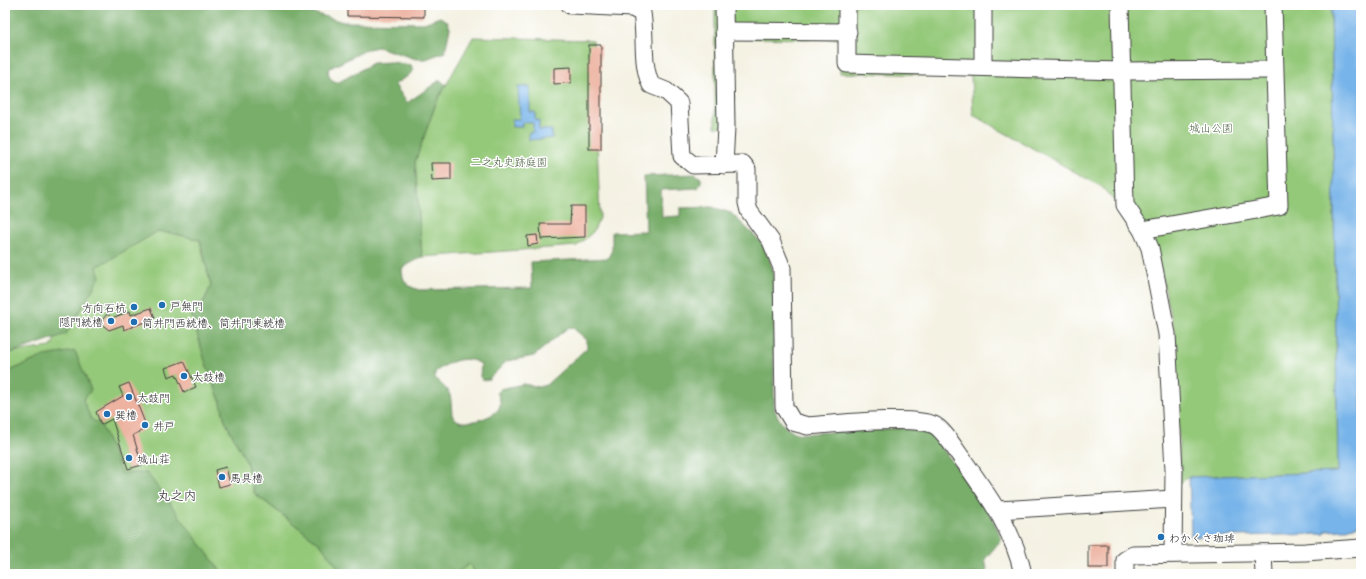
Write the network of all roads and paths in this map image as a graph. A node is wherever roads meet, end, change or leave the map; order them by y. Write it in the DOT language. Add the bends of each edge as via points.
graph roads {
  1 [pos="570,5"];
  2 [pos="724,5"];
  3 [pos="848,5"];
  4 [pos="983,5"];
  5 [pos="1120,5"];
  6 [pos="1273,5"];
  7 [pos="724,31"];
  8 [pos="848,32"];
  9 [pos="983,67"];
  10 [pos="1273,70"];
  11 [pos="1122,71"];
  12 [pos="724,165"];
  13 [pos="1142,230"];
  14 [pos="1173,499"];
  15 [pos="998,510"];
  16 [pos="1361,548"];
  17 [pos="1263,553"];
  18 [pos="1173,554"];
  19 [pos="1023,574"];
  20 [pos="1125,574"];
  21 [pos="1264,574"];
  1 -- 12 [label="street" via="632,8 642,13 646,73 651,85 666,91 679,103 682,156 692,165"];
  2 -- 7 [label="street"];
  3 -- 8 [label="street"];
  4 -- 9 [label="street"];
  5 -- 11 [label="street"];
  6 -- 10 [label="street"];
  7 -- 8 [label="street"];
  7 -- 12 [label="street"];
  8 -- 9 [label="street" via="847,64"];
  9 -- 11 [label="street"];
  10 -- 11 [label="street"];
  10 -- 13 [label="street" via="1279,206"];
  11 -- 13 [label="street" via="1125,205"];
  12 -- 15 [label="street" via="743,164 747,169 749,211 771,241 782,268 784,407 793,422 808,426 915,420 935,425"];
  13 -- 14 [label="street" via="1150,248 1167,334 1174,470"];
  14 -- 15 [label="street"];
  14 -- 18 [label="street"];
  15 -- 19 [label="street" via="1020,558"];
  16 -- 17 [label="street"];
  17 -- 18 [label="street"];
  17 -- 21 [label="street"];
  18 -- 20 [label="street" via="1133,555 1127,558"];
}
